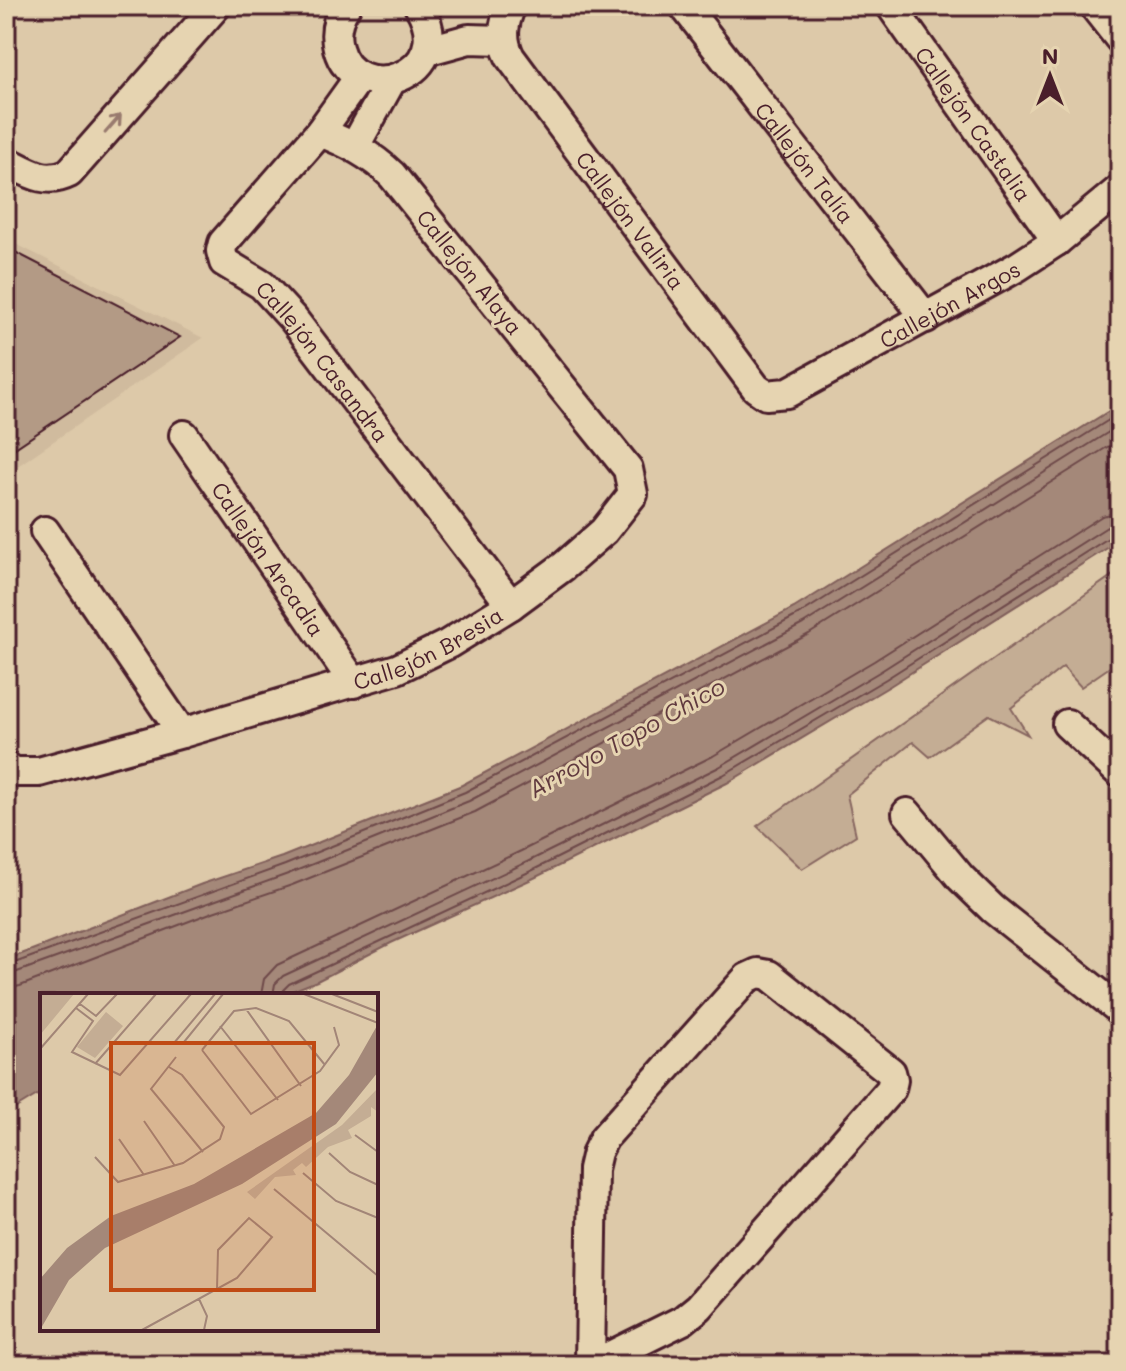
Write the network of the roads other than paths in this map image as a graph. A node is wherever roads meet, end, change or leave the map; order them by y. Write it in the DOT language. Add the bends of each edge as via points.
graph roads {
  1 [pos="216,6"];
  2 [pos="346,6"];
  3 [pos="421,6"];
  4 [pos="511,6"];
  5 [pos="684,6"];
  6 [pos="891,6"];
  7 [pos="1094,6"];
  8 [pos="1120,39"];
  9 [pos="503,40"];
  10 [pos="429,50"];
  11 [pos="360,76"];
  12 [pos="391,81"];
  13 [pos="320,132"];
  14 [pos="355,146"];
  15 [pos="6,161"];
  16 [pos="1120,189"];
  17 [pos="1057,241"];
  18 [pos="926,318"];
  19 [pos="766,395"];
  20 [pos="184,435"];
  21 [pos="633,494"];
  22 [pos="45,531"];
  23 [pos="511,605"];
  24 [pos="354,683"];
  25 [pos="1067,724"];
  26 [pos="182,733"];
  27 [pos="6,766"];
  28 [pos="1120,773"];
  29 [pos="907,813"];
  30 [pos="1120,1010"];
  31 [pos="591,1365"];
  15 -- 1 [label="street, one-way" via="50,180 69,173"];
  2 -- 11 [label="street" via="336,39 340,54"];
  3 -- 10 [label="street" via="429,27"];
  4 -- 9 [label="street"];
  5 -- 18 [label="street, Callejón Talía"];
  6 -- 17 [label="street, Callejón Castalia"];
  7 -- 8 [label="street"];
  9 -- 10 [label="street" via="469,39"];
  9 -- 19 [label="street, Callejón Valiria" via="510,57"];
  10 -- 12 [label="street" via="417,66"];
  11 -- 12 [label="street"];
  11 -- 13 [label="street"];
  12 -- 14 [label="street"];
  13 -- 14 [label="street, Callejón Alaya"];
  13 -- 23 [label="street, Callejón Casandra" via="223,243 224,262 262,285 294,320"];
  14 -- 21 [label="street, Callejón Alaya" via="392,175 628,469"];
  16 -- 17 [label="street, Callejón Argos"];
  17 -- 18 [label="street, Callejón Argos"];
  18 -- 19 [label="street, Callejón Argos" via="787,393"];
  20 -- 24 [label="street, Callejón Arcadia"];
  21 -- 23 [label="street, Callejón Bresia" via="604,531"];
  22 -- 26 [label="street"];
  23 -- 24 [label="street, Callejón Bresia" via="448,644"];
  24 -- 26 [label="street, Callejón Bresia"];
  25 -- 28 [label="street"];
  26 -- 27 [label="street, Callejón Bresia" via="39,772 14,772"];
  29 -- 30 [label="street" via="993,909"];
  31 -- 31 [label="street" via="597,1152 747,978 769,975 891,1072 891,1089 699,1307"];
}
